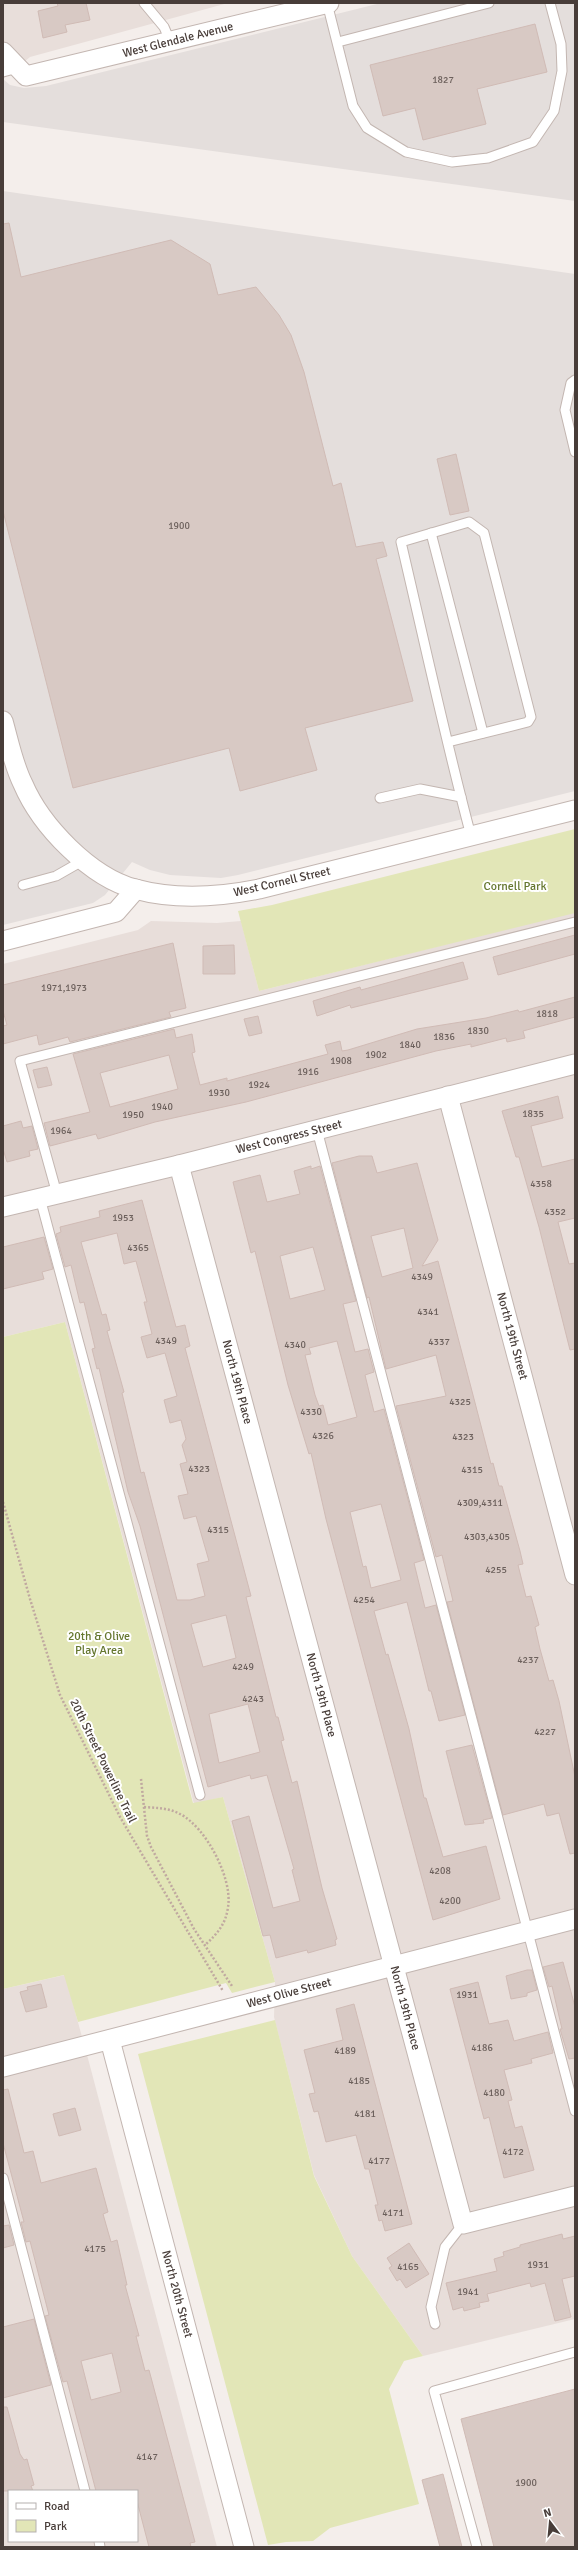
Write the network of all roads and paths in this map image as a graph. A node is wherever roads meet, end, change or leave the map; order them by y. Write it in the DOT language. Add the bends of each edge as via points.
graph roads {
  1 [pos="144,3"];
  2 [pos="325,3"];
  3 [pos="489,3"];
  4 [pos="550,3"];
  5 [pos="170,41"];
  6 [pos="338,42"];
  7 [pos="3,52"];
  8 [pos="16,72"];
  9 [pos="575,380"];
  10 [pos="575,452"];
  11 [pos="431,533"];
  12 [pos="3,721"];
  13 [pos="483,733"];
  14 [pos="448,742"];
  15 [pos="461,797"];
  16 [pos="380,798"];
  17 [pos="575,810"];
  18 [pos="471,836"];
  19 [pos="84,860"];
  20 [pos="23,885"];
  21 [pos="136,889"];
  22 [pos="575,922"];
  23 [pos="3,941"];
  24 [pos="575,1064"];
  25 [pos="448,1096"];
  26 [pos="317,1130"];
  27 [pos="179,1165"];
  28 [pos="49,1196"];
  29 [pos="3,1207"];
  30 [pos="3,1502"];
  31 [pos="575,1575"];
  32 [pos="141,1779"];
  33 [pos="200,1795"];
  34 [pos="144,1807"];
  35 [pos="575,1919"];
  36 [pos="528,1930"];
  37 [pos="204,1945"];
  38 [pos="394,1965"];
  39 [pos="232,1986"];
  40 [pos="228,2009"];
  41 [pos="110,2040"];
  42 [pos="3,2067"];
  43 [pos="575,2111"];
  44 [pos="3,2178"];
  45 [pos="575,2196"];
  46 [pos="463,2224"];
  47 [pos="435,2324"];
  48 [pos="575,2352"];
  49 [pos="86,2490"];
  50 [pos="244,2547"];
  51 [pos="476,2547"];
  1 -- 5 [label="lane" via="164,27"];
  2 -- 5 [label="street, West Glendale Avenue"];
  2 -- 6 [label="lane"];
  3 -- 6 [label="lane"];
  4 -- 6 [label="lane" via="561,44 562,71 554,111 533,142 488,158 452,162 406,152 367,128 353,106"];
  5 -- 8 [label="street, West Glendale Avenue"];
  7 -- 8 [label="street"];
  9 -- 10 [label="lane" via="571,383 566,410"];
  11 -- 13 [label="lane"];
  11 -- 13 [label="lane" via="468,522 484,533 496,573 531,717 528,722"];
  11 -- 14 [label="lane" via="401,542"];
  12 -- 19 [label="street, West Cornell Street" via="15,765 31,801 65,843"];
  13 -- 14 [label="lane"];
  14 -- 15 [label="lane"];
  15 -- 16 [label="lane" via="420,790"];
  15 -- 18 [label="lane"];
  17 -- 18 [label="street, West Cornell Street"];
  18 -- 21 [label="street, West Cornell Street" via="242,892 196,895"];
  19 -- 20 [label="lane" via="56,876"];
  19 -- 21 [label="street, West Cornell Street" via="123,885"];
  21 -- 23 [label="street" via="116,912"];
  22 -- 28 [label="lane" via="20,1061"];
  24 -- 25 [label="street, West Congress Street"];
  25 -- 26 [label="street, West Congress Street"];
  25 -- 31 [label="street, North 19th Street"];
  26 -- 27 [label="street, West Congress Street"];
  26 -- 36 [label="lane"];
  27 -- 28 [label="street, West Congress Street"];
  27 -- 38 [label="street, North 19th Place"];
  28 -- 29 [label="street, West Congress Street"];
  28 -- 33 [label="lane"];
  30 -- 40 [label="path, 20th Street Powerline Trail" via="60,1695 120,1817 171,1907 222,1988"];
  32 -- 34 [label="path"];
  34 -- 37 [label="path" via="147,1836 153,1852"];
  34 -- 37 [label="path" via="165,1809 187,1818 208,1841 217,1857 228,1895 228,1908 221,1928"];
  35 -- 36 [label="street, West Olive Street"];
  36 -- 38 [label="street, West Olive Street"];
  36 -- 43 [label="lane"];
  37 -- 39 [label="path"];
  38 -- 40 [label="street, West Olive Street"];
  38 -- 46 [label="street, North 19th Place"];
  40 -- 41 [label="street, West Olive Street"];
  41 -- 42 [label="street, West Olive Street"];
  41 -- 50 [label="street, North 20th Street"];
  44 -- 49 [label="lane"];
  45 -- 46 [label="street"];
  46 -- 47 [label="lane" via="445,2247 431,2307"];
  48 -- 51 [label="lane" via="434,2391"];
}
